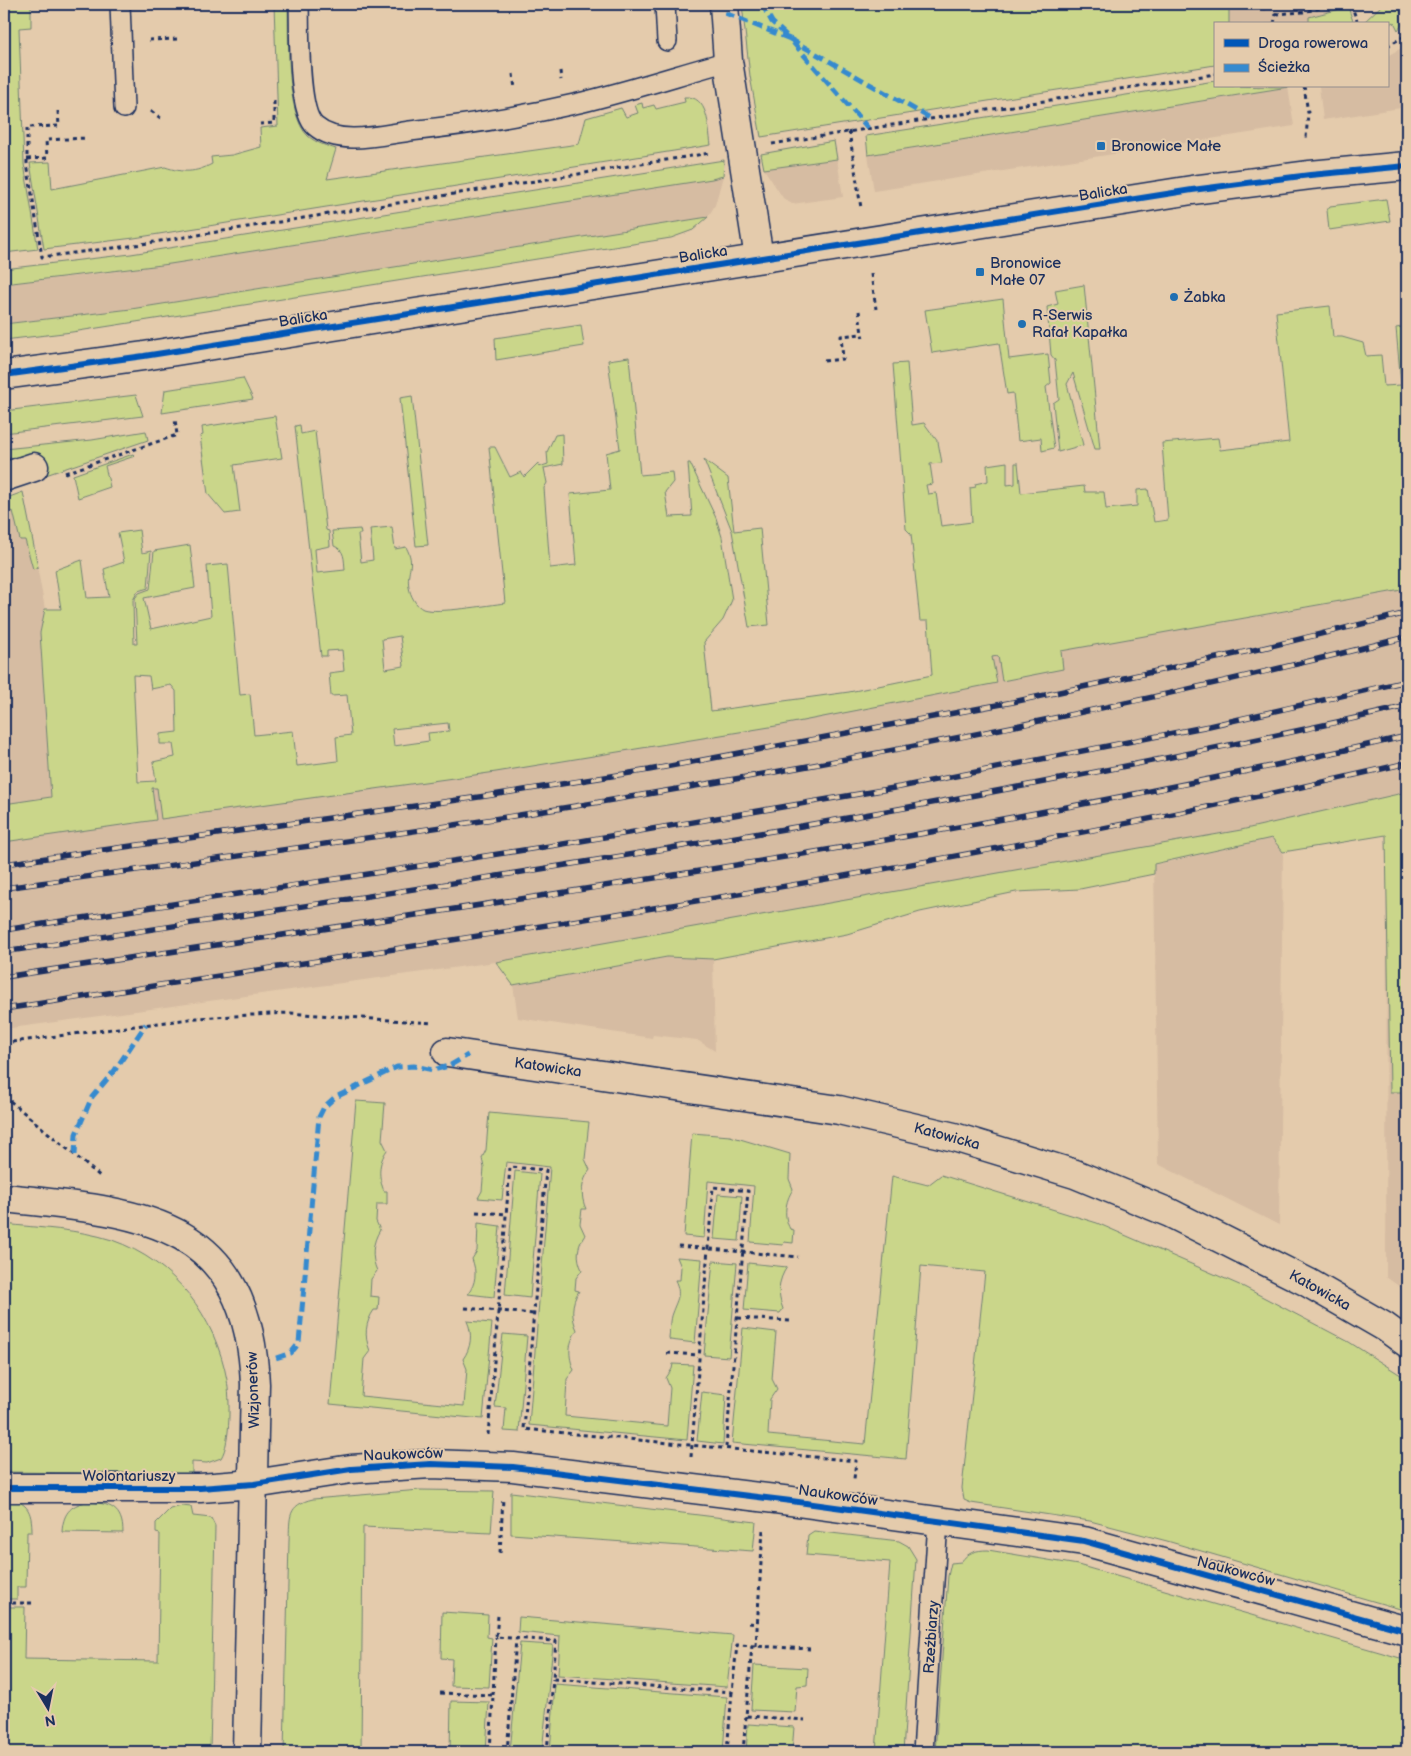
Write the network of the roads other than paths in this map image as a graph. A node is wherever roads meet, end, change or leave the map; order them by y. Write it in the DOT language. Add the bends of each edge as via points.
graph roads {
  1 [pos="120,4"];
  2 [pos="299,4"];
  3 [pos="665,4"];
  4 [pos="724,4"];
  5 [pos="667,41"];
  6 [pos="728,61"];
  7 [pos="124,108"];
  8 [pos="1407,166"];
  9 [pos="759,258"];
  10 [pos="4,375"];
  11 [pos="34,467"];
  12 [pos="4,478"];
  13 [pos="447,1052"];
  14 [pos="4,1198"];
  15 [pos="1407,1343"];
  16 [pos="254,1484"];
  17 [pos="4,1488"];
  18 [pos="938,1521"];
  19 [pos="1407,1631"];
  20 [pos="247,1752"];
  21 [pos="923,1752"];
  1 -- 7 [label="lane"];
  2 -- 6 [label="lane" via="306,114 314,125 336,137 477,123 538,112"];
  3 -- 5 [label="lane"];
  4 -- 6 [label="street"];
  6 -- 9 [label="street"];
  8 -- 9 [label="street, Balicka" via="1192,190"];
  9 -- 10 [label="street, Balicka"];
  11 -- 12 [label="street"];
  13 -- 15 [label="street, Katowicka" via="839,1110 954,1137 1075,1174 1170,1213 1307,1282"];
  14 -- 16 [label="street, Wizjonerów" via="75,1205 142,1218 184,1236 214,1262 239,1300 250,1334 255,1384"];
  16 -- 17 [label="street, Wolontariuszy" via="181,1489"];
  16 -- 18 [label="street, Naukowców" via="352,1469 431,1464 504,1467"];
  16 -- 20 [label="street, Wizjonerów"];
  18 -- 19 [label="street, Naukowców" via="1084,1541"];
  18 -- 21 [label="lane, Rzeźbiarzy"];
}
